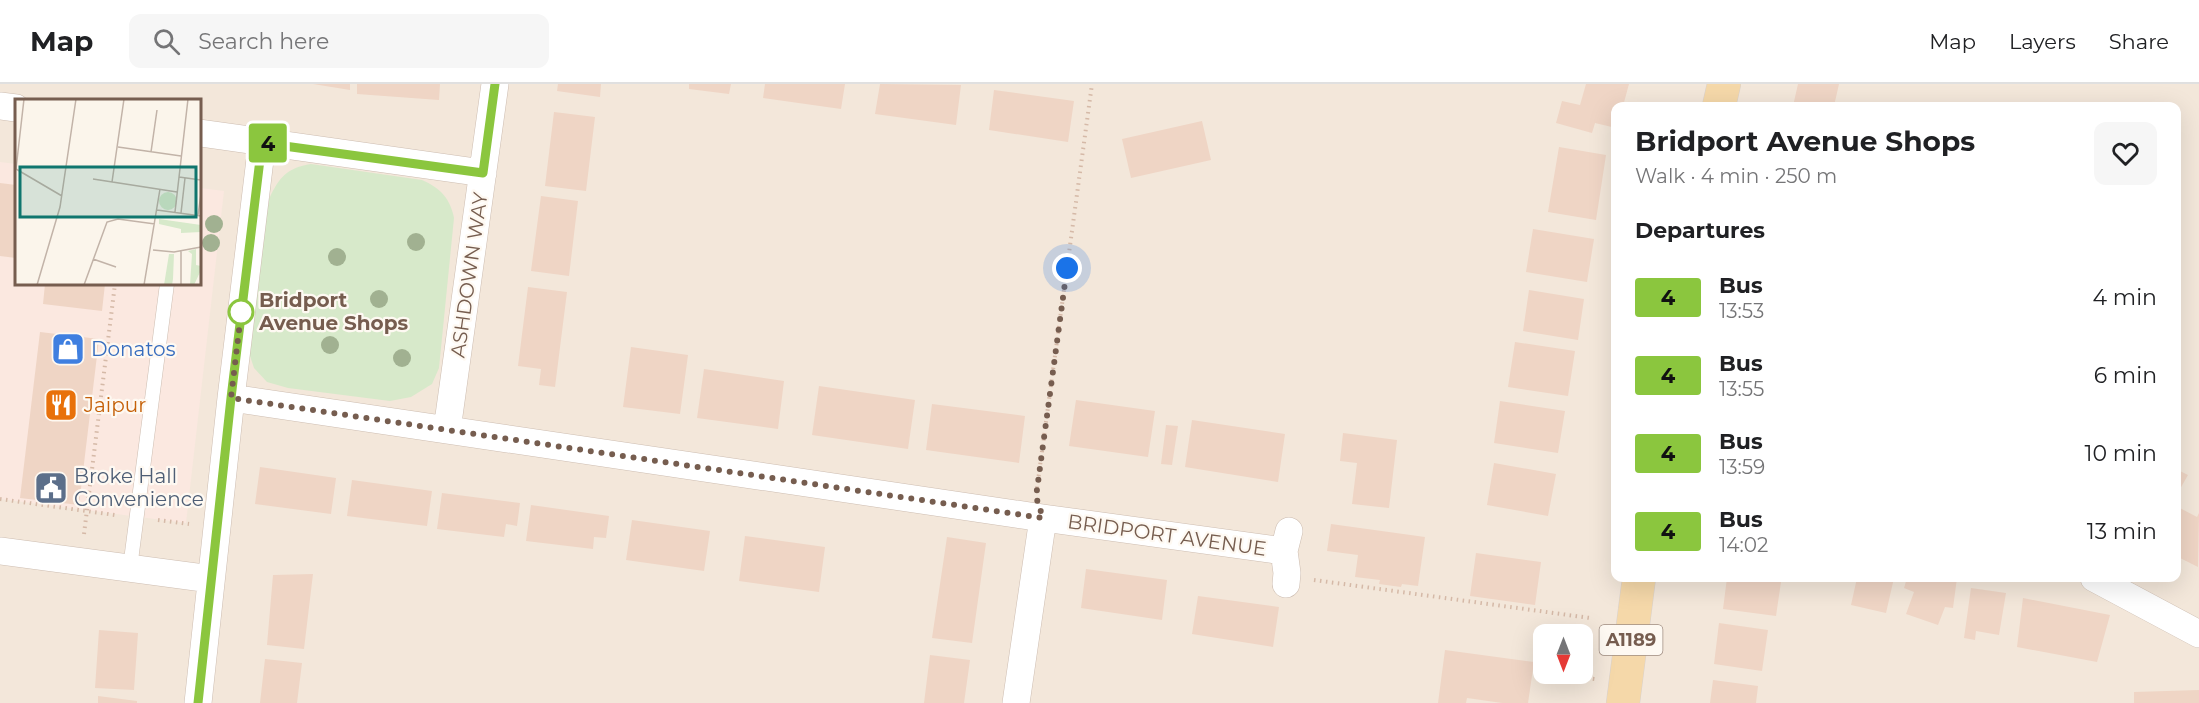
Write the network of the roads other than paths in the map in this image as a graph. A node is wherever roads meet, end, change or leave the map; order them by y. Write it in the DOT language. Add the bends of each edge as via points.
graph roads {
  1 [pos="495,84"];
  2 [pos="1724,84"];
  3 [pos="1720,102"];
  4 [pos="0,106"];
  5 [pos="15,108"];
  6 [pos="201,133"];
  7 [pos="262,143"];
  8 [pos="483,173"];
  9 [pos="167,285"];
  10 [pos="231,398"];
  11 [pos="447,430"];
  12 [pos="1043,518"];
  13 [pos="0,551"];
  14 [pos="1286,560"];
  15 [pos="130,568"];
  16 [pos="211,579"];
  17 [pos="1638,582"];
  18 [pos="2102,582"];
  19 [pos="2199,634"];
  20 [pos="198,703"];
  21 [pos="1016,703"];
  22 [pos="1623,703"];
  1 -- 8 [label="street, ASHDOWN WAY"];
  2 -- 3 [label="main road"];
  4 -- 5 [label="street"];
  6 -- 7 [label="street"];
  7 -- 8 [label="street"];
  7 -- 10 [label="street"];
  8 -- 11 [label="street, ASHDOWN WAY"];
  9 -- 15 [label="lane"];
  10 -- 11 [label="street, BRIDPORT AVENUE"];
  10 -- 16 [label="street"];
  11 -- 12 [label="street, BRIDPORT AVENUE"];
  12 -- 14 [label="street, BRIDPORT AVENUE"];
  12 -- 21 [label="street"];
  13 -- 15 [label="street"];
  15 -- 16 [label="street"];
  16 -- 20 [label="street"];
  17 -- 22 [label="main road, A1189"];
  18 -- 19 [label="street"];
}
